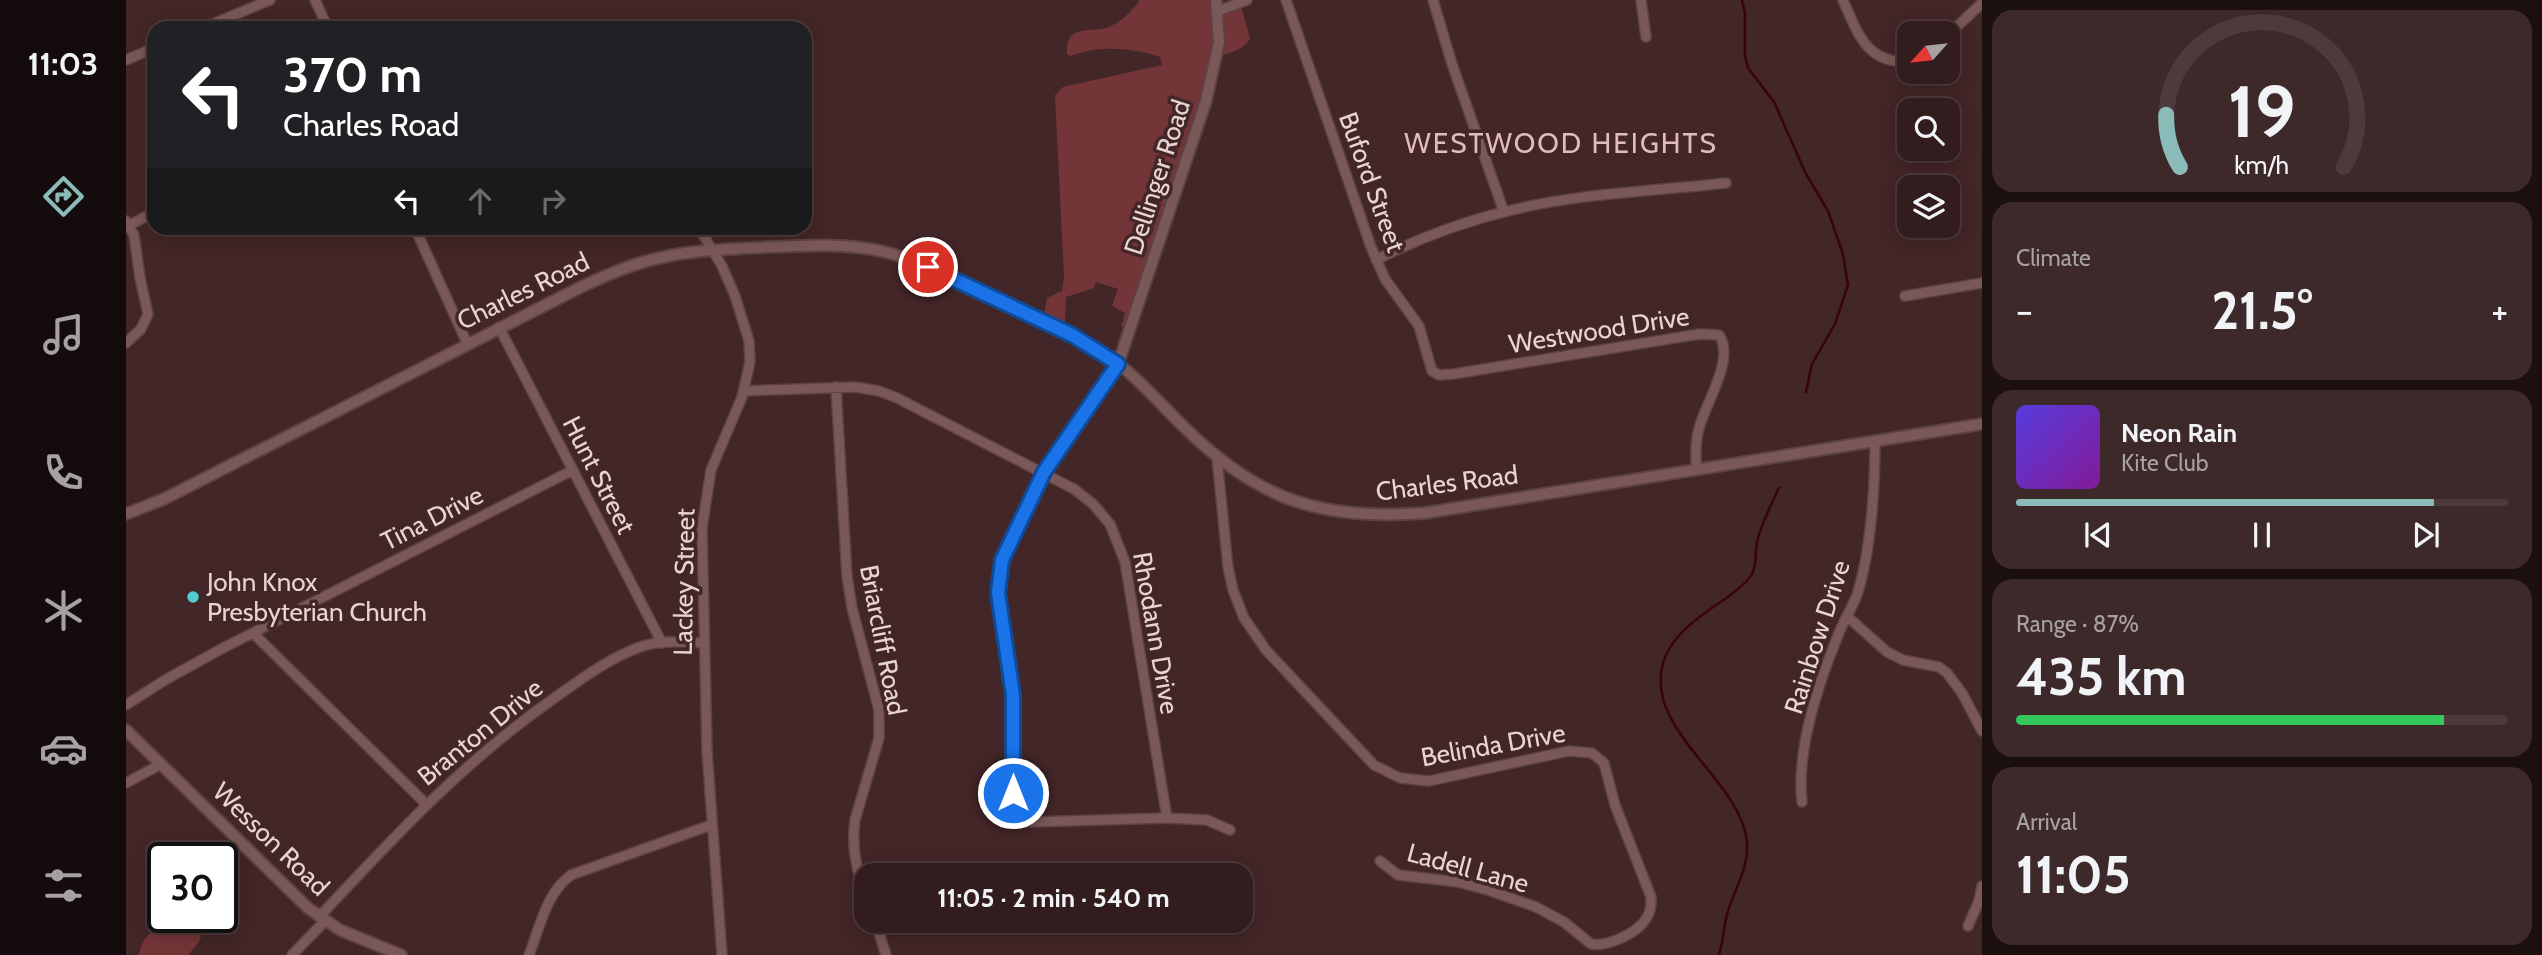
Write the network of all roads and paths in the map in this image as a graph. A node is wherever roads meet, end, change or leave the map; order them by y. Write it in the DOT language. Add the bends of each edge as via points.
graph roads {
  1 [pos="270,0"];
  2 [pos="315,0"];
  3 [pos="1247,0"];
  4 [pos="1286,0"];
  5 [pos="1433,0"];
  6 [pos="1641,0"];
  7 [pos="1843,0"];
  8 [pos="1982,3"];
  9 [pos="1217,6"];
  10 [pos="220,21"];
  11 [pos="325,21"];
  12 [pos="1960,24"];
  13 [pos="1646,37"];
  14 [pos="147,51"];
  15 [pos="126,60"];
  16 [pos="1897,61"];
  17 [pos="1726,183"];
  18 [pos="1504,212"];
  19 [pos="147,215"];
  20 [pos="128,223"];
  21 [pos="418,235"];
  22 [pos="703,235"];
  23 [pos="712,249"];
  24 [pos="1376,260"];
  25 [pos="1982,283"];
  26 [pos="1905,296"];
  27 [pos="499,327"];
  28 [pos="126,343"];
  29 [pos="467,343"];
  30 [pos="1118,364"];
  31 [pos="1432,371"];
  32 [pos="836,387"];
  33 [pos="744,391"];
  34 [pos="1982,424"];
  35 [pos="1875,441"];
  36 [pos="1217,458"];
  37 [pos="1696,469"];
  38 [pos="573,470"];
  39 [pos="1044,472"];
  40 [pos="126,514"];
  41 [pos="1847,616"];
  42 [pos="253,633"];
  43 [pos="662,643"];
  44 [pos="704,643"];
  45 [pos="126,705"];
  46 [pos="126,730"];
  47 [pos="1982,731"];
  48 [pos="160,764"];
  49 [pos="126,783"];
  50 [pos="1802,802"];
  51 [pos="426,804"];
  52 [pos="1167,818"];
  53 [pos="711,825"];
  54 [pos="1230,830"];
  55 [pos="1380,861"];
  56 [pos="856,863"];
  57 [pos="1982,886"];
  58 [pos="1651,911"];
  59 [pos="322,919"];
  60 [pos="1968,926"];
  61 [pos="879,933"];
  62 [pos="292,955"];
  63 [pos="401,955"];
  64 [pos="529,955"];
  65 [pos="722,955"];
  66 [pos="886,955"];
  1 -- 10 [label="street"];
  2 -- 11 [label="street"];
  3 -- 9 [label="street"];
  4 -- 24 [label="street, Buford Street"];
  5 -- 18 [label="street"];
  6 -- 13 [label="street"];
  7 -- 16 [label="street" via="1860,38 1886,61"];
  8 -- 12 [label="street"];
  9 -- 30 [label="street, Dellinger Road" via="1218,50 1206,101"];
  14 -- 15 [label="street"];
  17 -- 18 [label="street" via="1551,202"];
  18 -- 24 [label="street" via="1416,240"];
  19 -- 20 [label="street"];
  20 -- 28 [label="street" via="148,314"];
  21 -- 29 [label="street"];
  22 -- 23 [label="street, Lackey Street"];
  23 -- 27 [label="street, Charles Road" via="637,264"];
  23 -- 30 [label="street, Charles Road" via="827,246 887,253 942,272 1040,319"];
  23 -- 33 [label="street, Lackey Street" via="749,341"];
  24 -- 31 [label="street, Buford Street" via="1419,327"];
  25 -- 26 [label="street"];
  27 -- 29 [label="street, Charles Road"];
  27 -- 38 [label="street, Hunt Street"];
  29 -- 40 [label="street, Charles Road" via="164,499"];
  30 -- 36 [label="street, Charles Road"];
  30 -- 39 [label="street"];
  31 -- 37 [label="street, Westwood Drive" via="1453,374 1700,334 1718,335 1724,356 1696,437"];
  32 -- 33 [label="street, Rhodann Drive"];
  32 -- 39 [label="street, Rhodann Drive" via="878,391"];
  32 -- 56 [label="street, Briarcliff Road" via="847,576 879,710 879,738 853,835"];
  33 -- 44 [label="street, Lackey Street" via="707,489 702,547"];
  34 -- 35 [label="street, Charles Road"];
  35 -- 37 [label="street, Charles Road"];
  35 -- 41 [label="street, Rainbow Drive" via="1866,556"];
  36 -- 37 [label="street, Charles Road" via="1248,480 1295,501 1374,516 1425,513"];
  36 -- 58 [label="street, Belinda Drive" via="1228,567 1238,604 1266,650 1299,687 1374,765 1414,781 1443,780 1569,751 1592,753 1607,769 1615,805 1651,897"];
  38 -- 42 [label="street, Tina Drive"];
  38 -- 43 [label="street, Hunt Street"];
  39 -- 52 [label="street, Rhodann Drive" via="1093,504 1120,546"];
  39 -- 52 [label="street" via="1002,560 998,583 1013,695 1017,815 1031,822"];
  41 -- 47 [label="street" via="1887,652 1947,673"];
  41 -- 50 [label="street, Rainbow Drive" via="1825,670 1804,748"];
  42 -- 45 [label="street, Tina Drive"];
  42 -- 51 [label="street"];
  43 -- 44 [label="street, Branton Drive"];
  43 -- 51 [label="street, Branton Drive" via="624,654 565,690 494,742"];
  44 -- 53 [label="street, Lackey Street"];
  46 -- 48 [label="street, Wesson Road"];
  48 -- 49 [label="street"];
  48 -- 59 [label="street, Wesson Road"];
  51 -- 59 [label="street, Branton Drive"];
  52 -- 54 [label="street" via="1207,820"];
  53 -- 64 [label="street" via="571,875 551,898"];
  53 -- 65 [label="street, Lackey Street"];
  55 -- 58 [label="street, Ladell Lane" via="1398,875 1458,882 1536,907 1598,945 1636,929"];
  57 -- 60 [label="street"];
  59 -- 62 [label="street, Branton Drive"];
  59 -- 63 [label="street, Wesson Road"];
  61 -- 66 [label="street"];
}
